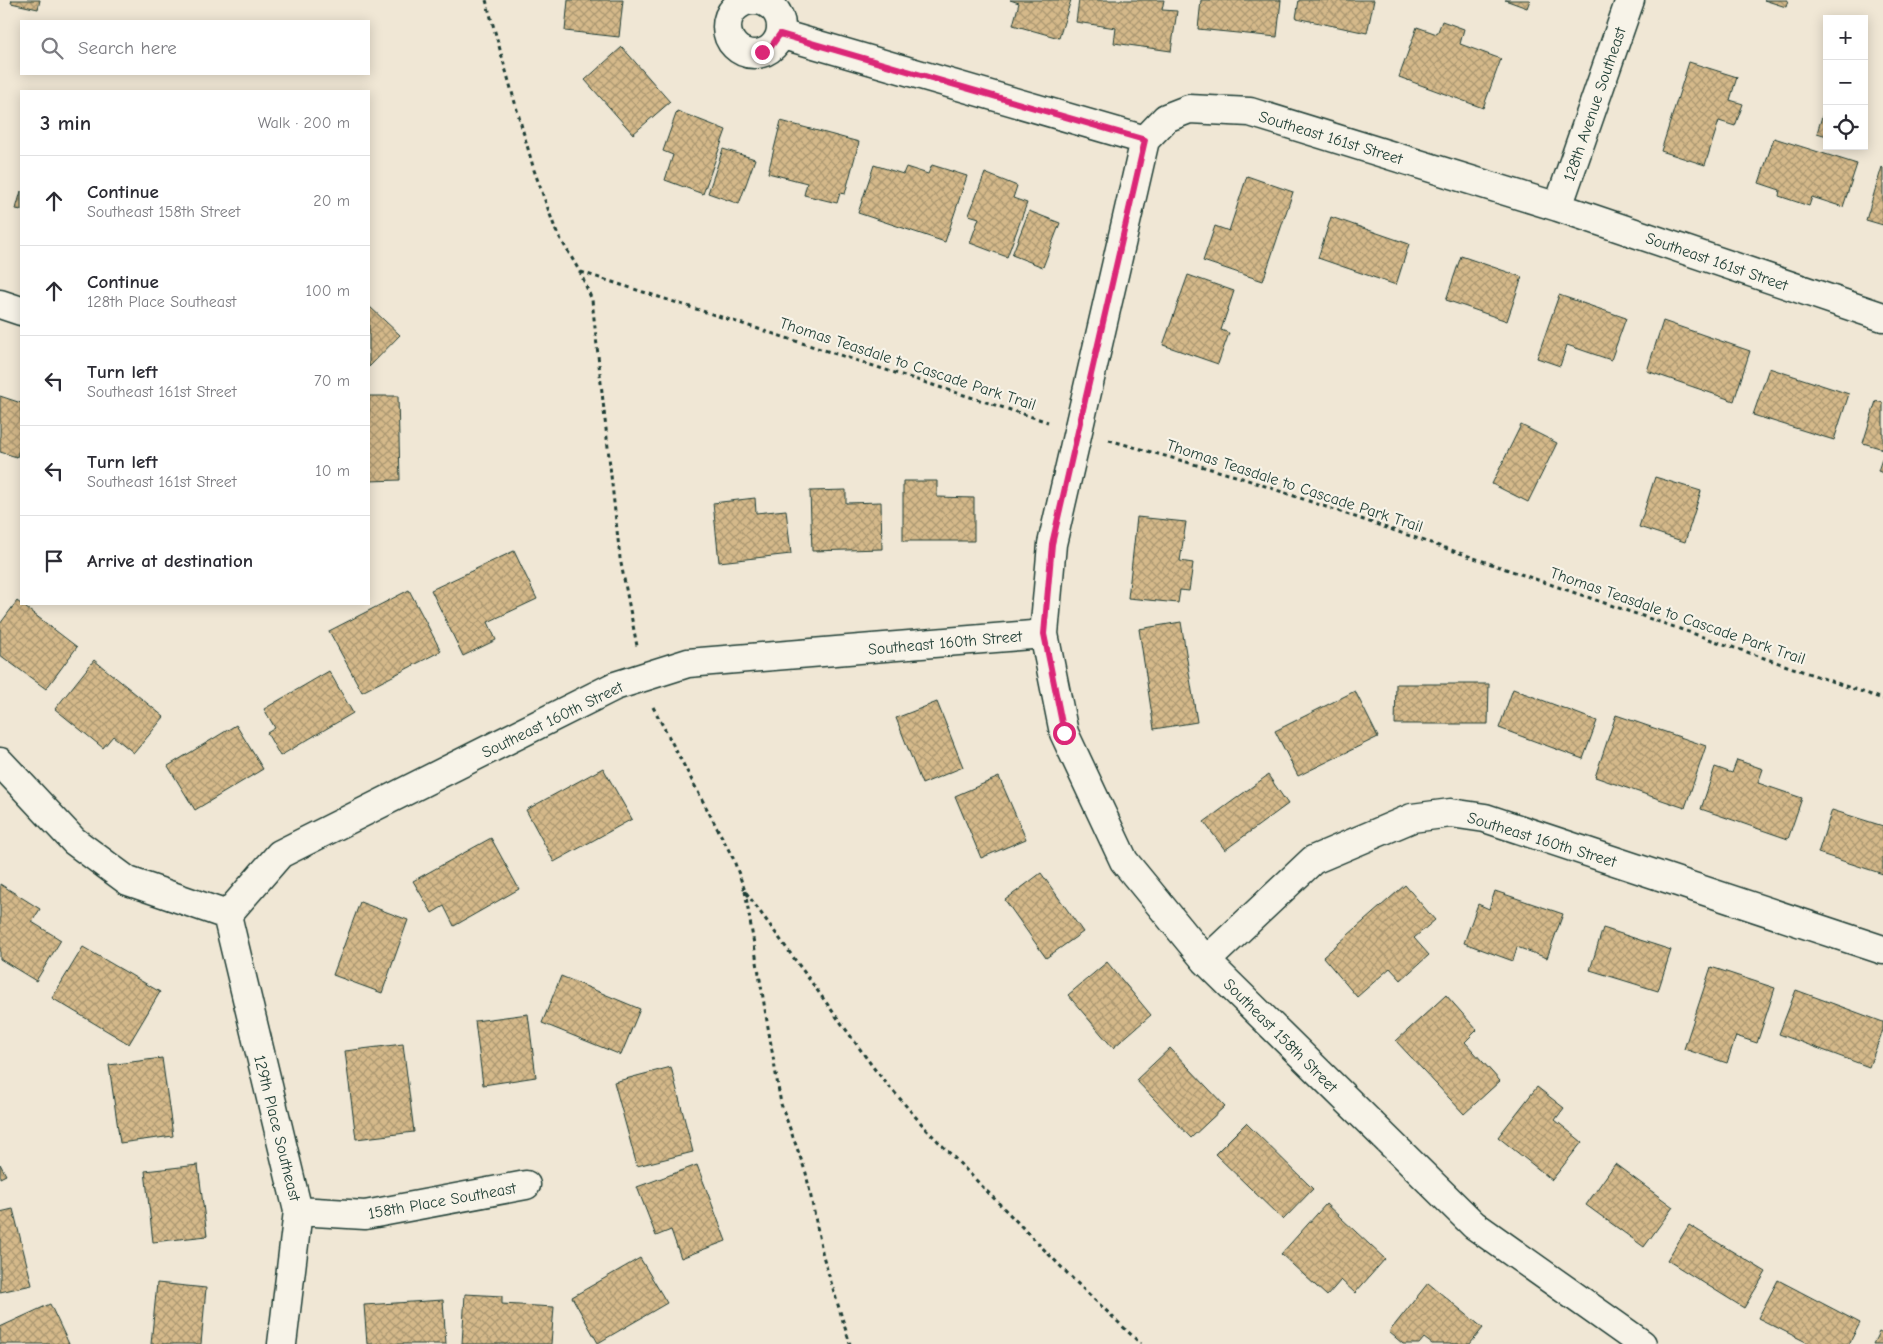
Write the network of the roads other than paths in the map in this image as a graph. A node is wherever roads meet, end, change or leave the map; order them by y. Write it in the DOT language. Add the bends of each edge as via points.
graph roads {
  1 [pos="1630,0"];
  2 [pos="780,34"];
  3 [pos="1145,140"];
  4 [pos="1558,207"];
  5 [pos="0,304"];
  6 [pos="20,311"];
  7 [pos="1883,318"];
  8 [pos="1044,634"];
  9 [pos="0,762"];
  10 [pos="227,915"];
  11 [pos="1883,950"];
  12 [pos="1206,961"];
  13 [pos="526,1185"];
  14 [pos="298,1211"];
  15 [pos="282,1344"];
  16 [pos="1642,1344"];
  1 -- 4 [label="street, 128th Avenue Southeast"];
  2 -- 3 [label="street"];
  3 -- 4 [label="street, Southeast 161st Street" via="1166,118 1188,110 1250,112"];
  3 -- 8 [label="street, Southeast 158th Street" via="1052,544"];
  4 -- 7 [label="street, Southeast 161st Street"];
  5 -- 6 [label="street"];
  8 -- 10 [label="street, Southeast 160th Street" via="688,663 615,686 280,854"];
  8 -- 12 [label="street, Southeast 158th Street" via="1064,733 1124,861"];
  9 -- 10 [label="street" via="74,841 128,881"];
  10 -- 14 [label="street, 129th Place Southeast"];
  11 -- 12 [label="street, Southeast 160th Street" via="1485,818 1451,813 1412,818 1313,860"];
  12 -- 16 [label="street, Southeast 158th Street" via="1474,1225"];
  13 -- 14 [label="street, 158th Place Southeast" via="365,1215"];
  14 -- 15 [label="street, 129th Place Southeast"];
}
